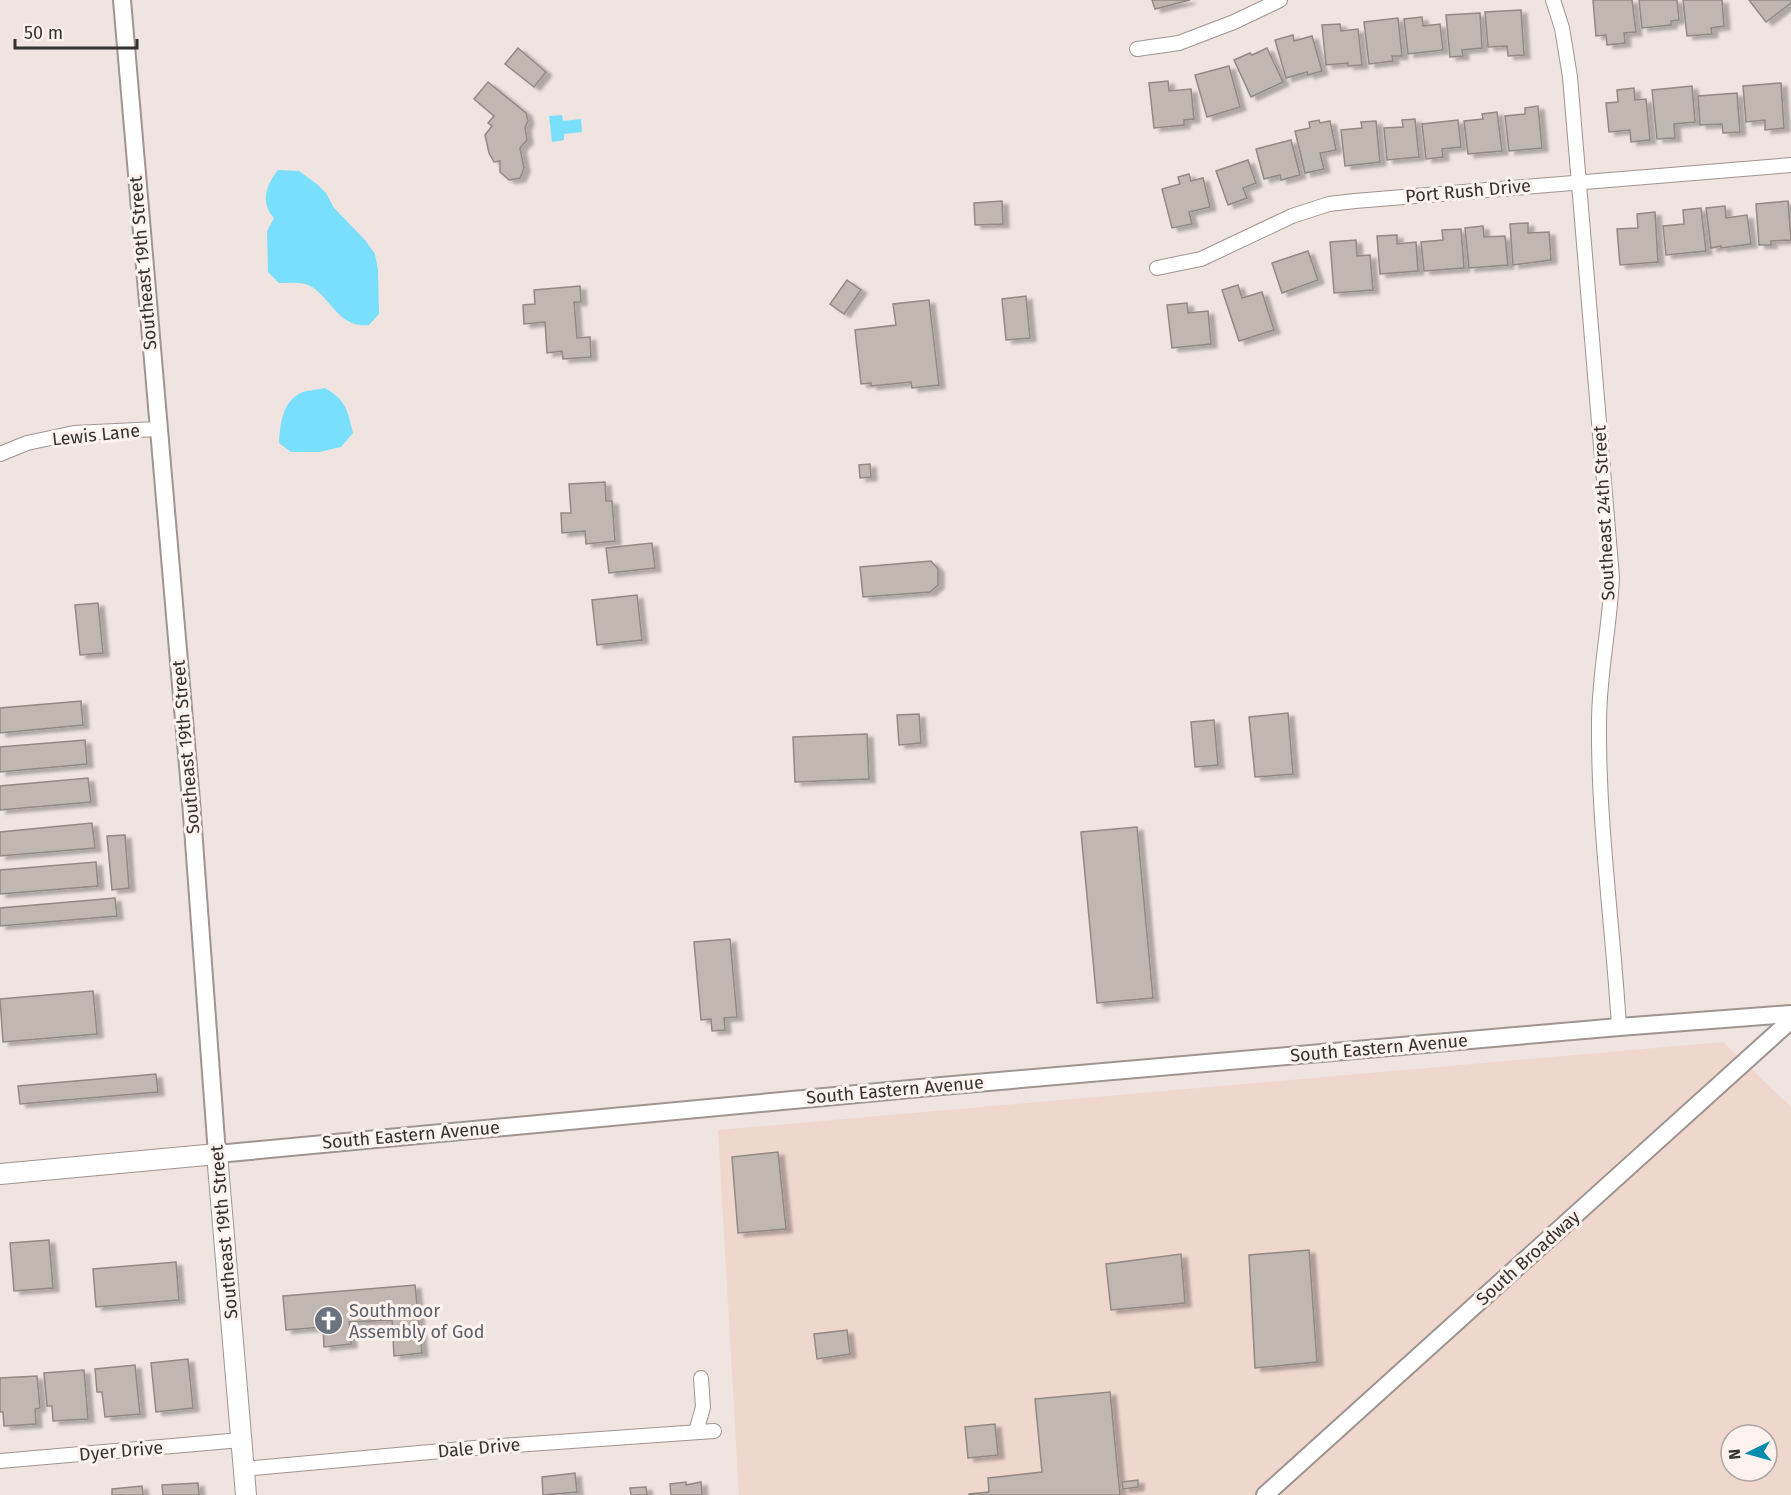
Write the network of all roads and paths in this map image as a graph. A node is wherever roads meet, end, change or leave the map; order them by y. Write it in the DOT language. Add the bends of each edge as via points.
graph roads {
  1 [pos="122,0"];
  2 [pos="1280,0"];
  3 [pos="1553,0"];
  4 [pos="1137,49"];
  5 [pos="1791,165"];
  6 [pos="1578,183"];
  7 [pos="1157,268"];
  8 [pos="158,429"];
  9 [pos="0,454"];
  10 [pos="1791,1014"];
  11 [pos="1791,1020"];
  12 [pos="1619,1027"];
  13 [pos="217,1154"];
  14 [pos="0,1174"];
  15 [pos="701,1378"];
  16 [pos="696,1431"];
  17 [pos="714,1431"];
  18 [pos="241,1440"];
  19 [pos="0,1461"];
  20 [pos="244,1469"];
  21 [pos="246,1495"];
  22 [pos="1266,1495"];
  1 -- 8 [label="street, Southeast 19th Street"];
  2 -- 4 [label="street" via="1198,37"];
  3 -- 6 [label="street, Southeast 24th Street" via="1567,51"];
  5 -- 6 [label="street, Port Rush Drive"];
  6 -- 7 [label="street, Port Rush Drive" via="1329,204 1292,216 1202,259"];
  6 -- 12 [label="street, Southeast 24th Street" via="1612,577 1599,689 1599,765"];
  8 -- 9 [label="street, Lewis Lane" via="74,434 27,443"];
  8 -- 13 [label="street, Southeast 19th Street"];
  10 -- 12 [label="street, South Eastern Avenue"];
  11 -- 22 [label="street, South Broadway"];
  12 -- 13 [label="street, South Eastern Avenue" via="711,1106"];
  13 -- 14 [label="main road, South Eastern Avenue"];
  13 -- 18 [label="main road, Southeast 19th Street"];
  15 -- 16 [label="street" via="703,1407"];
  16 -- 17 [label="street, Dale Drive"];
  16 -- 20 [label="street, Dale Drive"];
  18 -- 19 [label="street, Dyer Drive"];
  18 -- 20 [label="main road, Southeast 19th Street"];
  20 -- 21 [label="main road, Southeast 19th Street"];
}
